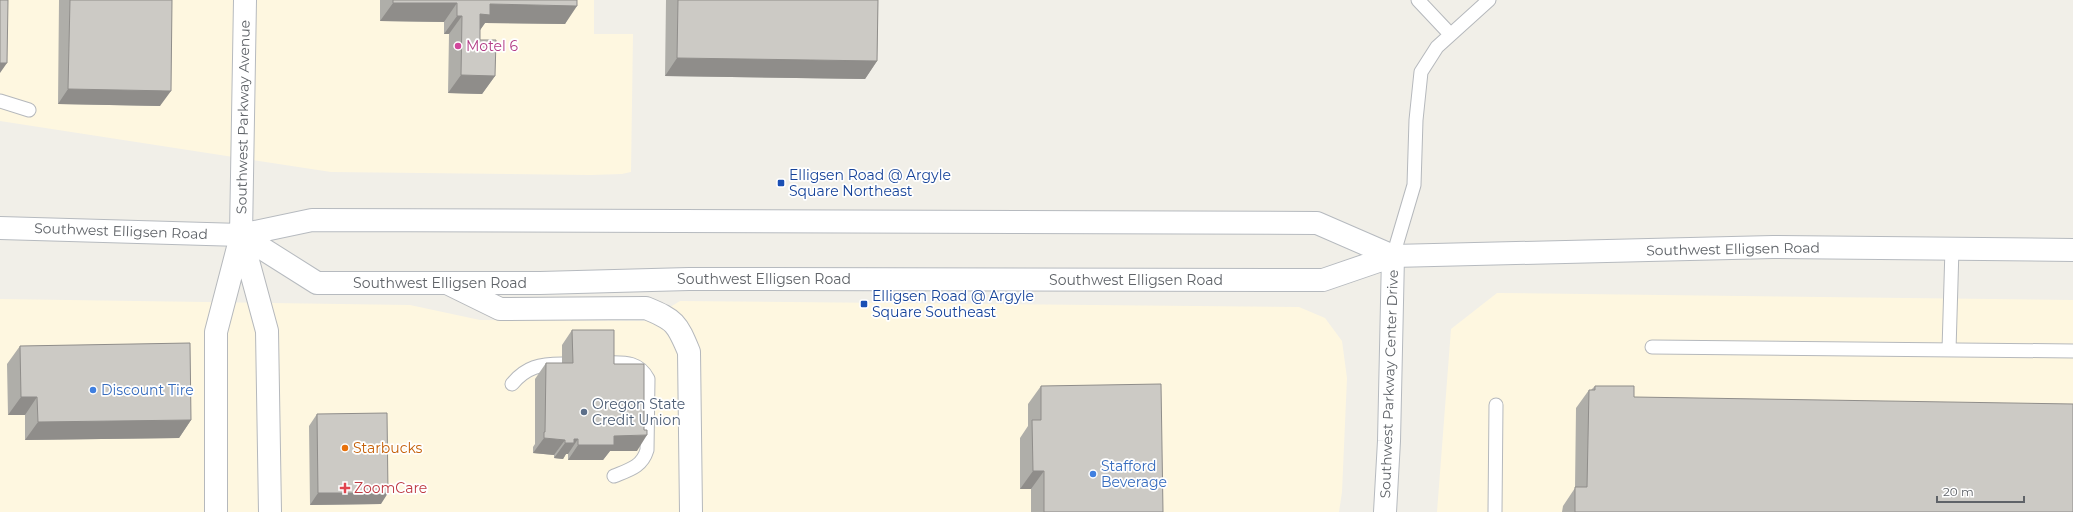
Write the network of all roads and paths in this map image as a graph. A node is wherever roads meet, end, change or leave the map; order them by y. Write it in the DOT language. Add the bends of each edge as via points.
graph roads {
  1 [pos="245,0"];
  2 [pos="1418,0"];
  3 [pos="1487,1"];
  4 [pos="1450,34"];
  5 [pos="0,101"];
  6 [pos="29,110"];
  7 [pos="0,228"];
  8 [pos="241,235"];
  9 [pos="1952,248"];
  10 [pos="2073,250"];
  11 [pos="1393,256"];
  12 [pos="447,283"];
  13 [pos="1652,347"];
  14 [pos="1949,350"];
  15 [pos="2073,351"];
  16 [pos="603,363"];
  17 [pos="562,364"];
  18 [pos="512,384"];
  19 [pos="1496,405"];
  20 [pos="614,476"];
  21 [pos="216,512"];
  22 [pos="270,512"];
  23 [pos="691,512"];
  24 [pos="1385,512"];
  25 [pos="1495,512"];
  1 -- 8 [label="main road, Southwest Parkway Avenue"];
  2 -- 4 [label="lane"];
  3 -- 4 [label="lane"];
  4 -- 11 [label="lane" via="1437,47 1421,72 1416,120 1414,185"];
  5 -- 6 [label="lane"];
  7 -- 8 [label="main road, Southwest Elligsen Road"];
  8 -- 11 [label="main road, Southwest Elligsen Road" via="312,220 1317,223"];
  8 -- 12 [label="main road, Southwest Elligsen Road" via="318,283"];
  8 -- 21 [label="main road" via="216,332"];
  8 -- 22 [label="main road" via="267,331"];
  9 -- 10 [label="main road, Southwest Elligsen Road"];
  9 -- 11 [label="main road, Southwest Elligsen Road" via="1773,247"];
  9 -- 14 [label="lane"];
  11 -- 12 [label="main road, Southwest Elligsen Road" via="1323,280 689,279"];
  11 -- 24 [label="main road, Southwest Parkway Center Drive"];
  12 -- 23 [label="main road" via="500,309 646,308 669,317 680,332 689,352"];
  13 -- 14 [label="lane"];
  14 -- 15 [label="lane"];
  16 -- 20 [label="lane" via="630,363 644,372 648,379 645,458 633,468"];
  17 -- 18 [label="lane" via="531,367 520,374"];
  19 -- 25 [label="lane"];
}
